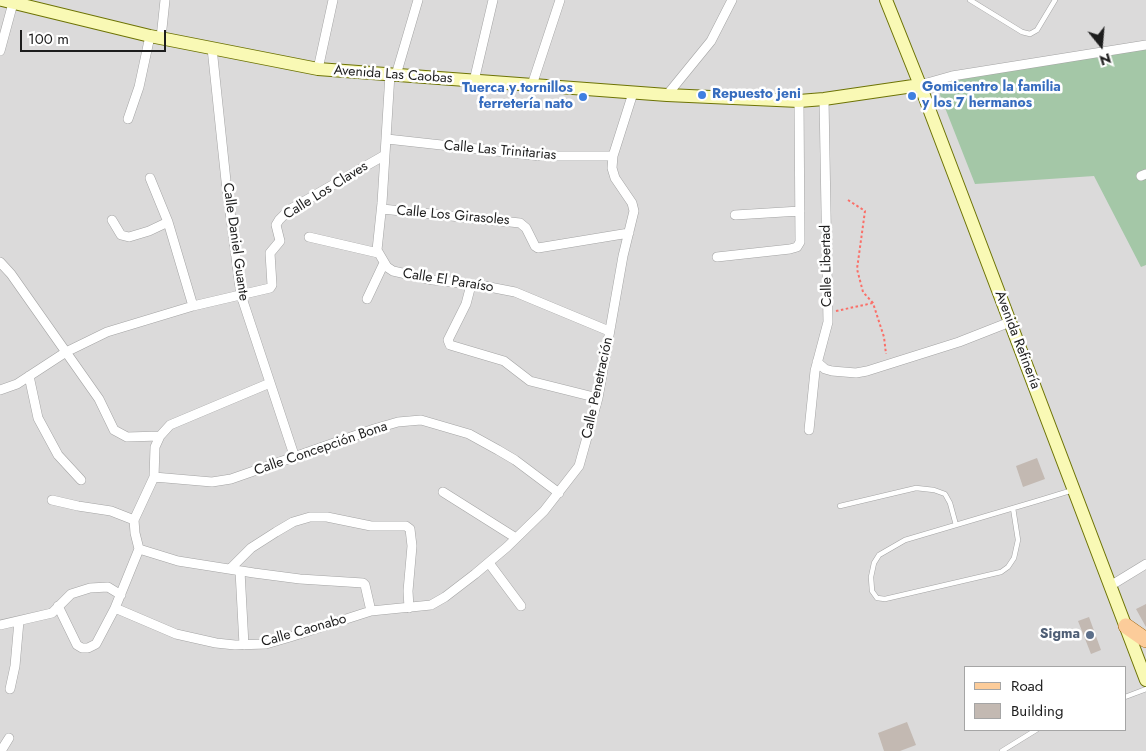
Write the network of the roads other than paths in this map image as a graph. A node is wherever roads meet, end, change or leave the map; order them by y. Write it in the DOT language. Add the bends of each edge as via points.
graph roads {
  1 [pos="165,0"];
  2 [pos="333,0"];
  3 [pos="418,0"];
  4 [pos="493,0"];
  5 [pos="560,0"];
  6 [pos="732,0"];
  7 [pos="886,0"];
  8 [pos="970,0"];
  9 [pos="1055,0"];
  10 [pos="7,2"];
  11 [pos="34,4"];
  12 [pos="155,37"];
  13 [pos="1146,45"];
  14 [pos="212,48"];
  15 [pos="0,51"];
  16 [pos="318,69"];
  17 [pos="393,74"];
  18 [pos="474,81"];
  19 [pos="532,85"];
  20 [pos="920,85"];
  21 [pos="633,93"];
  22 [pos="667,95"];
  23 [pos="824,99"];
  24 [pos="799,101"];
  25 [pos="128,119"];
  26 [pos="387,139"];
  27 [pos="385,155"];
  28 [pos="613,156"];
  29 [pos="150,178"];
  30 [pos="382,209"];
  31 [pos="800,212"];
  32 [pos="735,215"];
  33 [pos="112,220"];
  34 [pos="168,222"];
  35 [pos="629,233"];
  36 [pos="309,237"];
  37 [pos="378,253"];
  38 [pos="717,257"];
  39 [pos="0,262"];
  40 [pos="384,263"];
  41 [pos="471,285"];
  42 [pos="240,295"];
  43 [pos="367,299"];
  44 [pos="193,306"];
  45 [pos="1010,322"];
  46 [pos="610,331"];
  47 [pos="66,352"];
  48 [pos="817,362"];
  49 [pos="29,376"];
  50 [pos="270,383"];
  51 [pos="0,390"];
  52 [pos="598,398"];
  53 [pos="809,430"];
  54 [pos="160,436"];
  55 [pos="295,458"];
  56 [pos="154,477"];
  57 [pos="81,480"];
  58 [pos="1074,490"];
  59 [pos="442,492"];
  60 [pos="559,493"];
  61 [pos="52,500"];
  62 [pos="840,506"];
  63 [pos="1013,508"];
  64 [pos="134,520"];
  65 [pos="956,525"];
  66 [pos="516,538"];
  67 [pos="139,549"];
  68 [pos="489,563"];
  69 [pos="1146,564"];
  70 [pos="230,569"];
  71 [pos="240,571"];
  72 [pos="1110,586"];
  73 [pos="120,594"];
  74 [pos="58,606"];
  75 [pos="521,606"];
  76 [pos="115,608"];
  77 [pos="409,608"];
  78 [pos="371,612"];
  79 [pos="19,621"];
  80 [pos="0,625"];
  81 [pos="1126,626"];
  82 [pos="1146,640"];
  83 [pos="244,645"];
  84 [pos="1146,680"];
  85 [pos="10,689"];
  86 [pos="1146,689"];
  87 [pos="1126,697"];
  88 [pos="1034,731"];
  89 [pos="9,738"];
  90 [pos="1,751"];
  91 [pos="1002,751"];
  1 -- 12 [label="street"];
  2 -- 16 [label="street"];
  3 -- 17 [label="street"];
  4 -- 18 [label="street"];
  5 -- 19 [label="street"];
  6 -- 22 [label="street" via="711,41"];
  7 -- 20 [label="street, Avenida Refinería"];
  8 -- 9 [label="lane" via="1030,34 1037,30"];
  10 -- 11 [label="street, Avenida Las Caobas"];
  10 -- 15 [label="street"];
  11 -- 12 [label="street, Avenida Las Caobas"];
  12 -- 14 [label="street, Avenida Las Caobas"];
  12 -- 25 [label="street"];
  13 -- 20 [label="street, Avenida Las Caobas" via="952,76"];
  14 -- 16 [label="street, Avenida Las Caobas"];
  14 -- 42 [label="street, Calle Daniel Guante"];
  16 -- 17 [label="street, Avenida Las Caobas"];
  17 -- 18 [label="street, Avenida Las Caobas"];
  17 -- 26 [label="street"];
  18 -- 19 [label="street, Avenida Las Caobas"];
  19 -- 21 [label="street, Avenida Las Caobas"];
  20 -- 23 [label="street, Avenida Las Caobas"];
  20 -- 45 [label="street, Avenida Refinería"];
  21 -- 22 [label="street, Avenida Las Caobas"];
  21 -- 28 [label="street, Calle Penetración"];
  22 -- 24 [label="street, Avenida Las Caobas"];
  23 -- 24 [label="street, Avenida Las Caobas"];
  23 -- 48 [label="street, Calle Libertad" via="828,322"];
  24 -- 31 [label="street"];
  26 -- 27 [label="street"];
  26 -- 28 [label="street, Calle Las Trinitarias" via="541,156"];
  27 -- 30 [label="street"];
  27 -- 42 [label="street, Calle Los Claves" via="289,210 276,225 280,241 270,253 272,285"];
  28 -- 35 [label="street, Calle Penetración" via="615,178 634,207"];
  29 -- 34 [label="street"];
  30 -- 35 [label="street, Calle Los Girasoles" via="520,223 538,248"];
  30 -- 37 [label="street"];
  31 -- 32 [label="street"];
  31 -- 38 [label="street" via="800,242 797,247"];
  33 -- 34 [label="street" via="121,235 129,237"];
  34 -- 44 [label="street"];
  35 -- 46 [label="street, Calle Penetración"];
  36 -- 37 [label="street"];
  37 -- 40 [label="street, Calle El Paraíso"];
  39 -- 47 [label="street"];
  40 -- 41 [label="street, Calle El Paraíso" via="393,271"];
  40 -- 43 [label="street"];
  41 -- 46 [label="street, Calle El Paraíso" via="515,292"];
  41 -- 52 [label="street" via="466,304 448,340 450,345 504,361 530,381"];
  42 -- 44 [label="street"];
  42 -- 50 [label="street, Calle Daniel Guante"];
  44 -- 47 [label="street" via="107,332"];
  45 -- 48 [label="street" via="867,371 832,371"];
  45 -- 58 [label="street, Avenida Refinería"];
  46 -- 52 [label="street, Calle Penetración"];
  47 -- 49 [label="street"];
  47 -- 54 [label="street" via="99,399 114,430 127,437"];
  48 -- 53 [label="street, Calle Libertad"];
  49 -- 51 [label="street"];
  49 -- 57 [label="street" via="38,418 58,455"];
  50 -- 54 [label="street" via="170,425"];
  50 -- 55 [label="street, Calle Daniel Guante"];
  52 -- 60 [label="street, Calle Penetración" via="581,464"];
  54 -- 56 [label="street" via="155,447"];
  55 -- 56 [label="street, Calle Concepción Bona" via="212,482"];
  55 -- 60 [label="street, Calle Concepción Bona" via="374,429 420,420 469,434 516,460"];
  56 -- 64 [label="street"];
  58 -- 63 [label="lane"];
  58 -- 72 [label="street, Avenida Refinería"];
  59 -- 66 [label="street"];
  60 -- 66 [label="street, Calle Penetración"];
  61 -- 64 [label="street" via="111,511"];
  62 -- 65 [label="lane" via="916,488 934,490 945,494"];
  63 -- 65 [label="lane"];
  63 -- 65 [label="lane" via="1018,540 1014,558 1002,572 885,599 877,598 872,591 871,578 879,555 905,540"];
  64 -- 67 [label="street"];
  66 -- 68 [label="street, Calle Penetración"];
  67 -- 70 [label="street" via="178,561"];
  67 -- 73 [label="street"];
  68 -- 75 [label="street"];
  68 -- 77 [label="street, Calle Penetración" via="436,603"];
  69 -- 72 [label="street"];
  70 -- 71 [label="street"];
  70 -- 77 [label="street" via="251,548 293,522 310,517 328,516 371,526 406,526 410,529 412,546"];
  71 -- 78 [label="street" via="363,583"];
  71 -- 83 [label="street"];
  72 -- 81 [label="street, Avenida Refinería"];
  73 -- 74 [label="street" via="108,587 90,588 71,594"];
  73 -- 76 [label="street"];
  74 -- 76 [label="street" via="77,645 82,648 96,644"];
  74 -- 79 [label="street" via="52,613"];
  76 -- 83 [label="street, Calle Caonabo" via="176,634"];
  77 -- 78 [label="street, Calle Caonabo"];
  78 -- 83 [label="street, Calle Caonabo" via="290,638"];
  79 -- 80 [label="street"];
  79 -- 85 [label="street"];
  81 -- 82 [label="main road"];
  81 -- 84 [label="street, Avenida Refinería"];
  86 -- 87 [label="lane"];
  88 -- 91 [label="lane"];
  89 -- 90 [label="street"];
}
